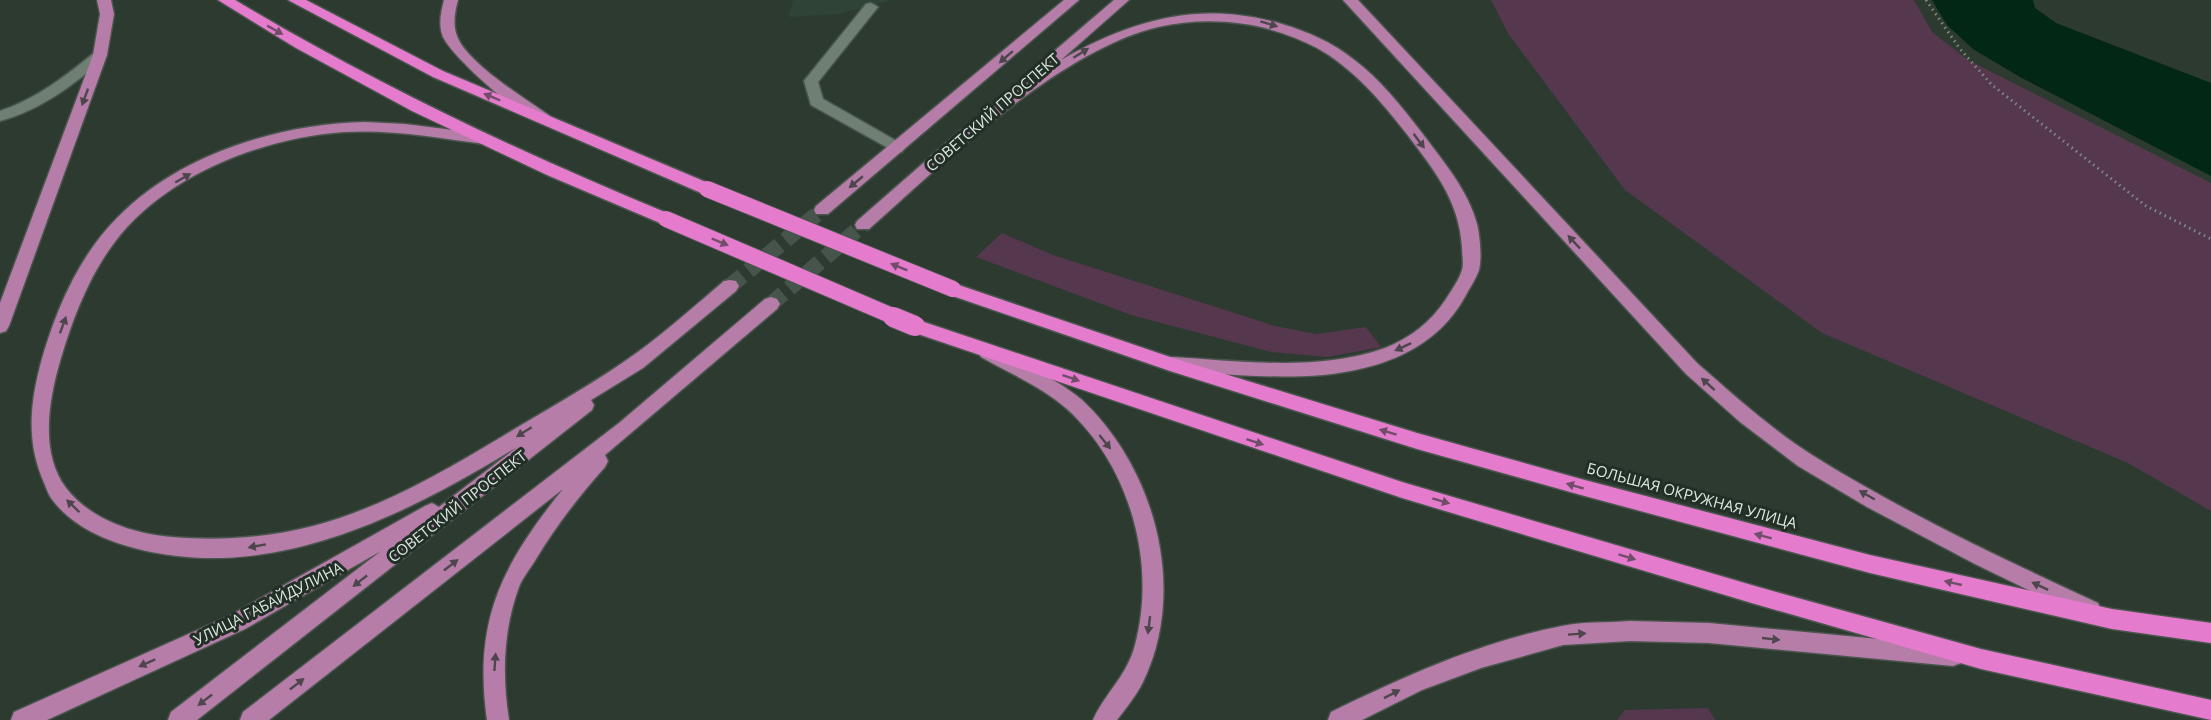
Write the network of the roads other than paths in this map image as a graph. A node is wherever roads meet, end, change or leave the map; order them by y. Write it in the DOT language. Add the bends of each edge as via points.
graph roads {
  1 [pos="104,0"];
  2 [pos="225,0"];
  3 [pos="295,0"];
  4 [pos="451,0"];
  5 [pos="1122,0"];
  6 [pos="1350,0"];
  7 [pos="1069,2"];
  8 [pos="871,6"];
  9 [pos="100,55"];
  10 [pos="0,116"];
  11 [pos="545,120"];
  12 [pos="965,135"];
  13 [pos="485,139"];
  14 [pos="897,148"];
  15 [pos="822,210"];
  16 [pos="863,225"];
  17 [pos="730,286"];
  18 [pos="771,304"];
  19 [pos="0,326"];
  20 [pos="976,345"];
  21 [pos="645,356"];
  22 [pos="1170,364"];
  23 [pos="626,428"];
  24 [pos="506,468"];
  25 [pos="2112,620"];
  26 [pos="2211,633"];
  27 [pos="1981,659"];
  28 [pos="2211,711"];
  29 [pos="22,720"];
  30 [pos="179,720"];
  31 [pos="251,720"];
  32 [pos="498,720"];
  33 [pos="1104,720"];
  34 [pos="1340,720"];
  1 -- 9 [label="main road" via="107,14"];
  2 -- 13 [label="highway, one-way" via="332,62"];
  11 -- 3 [label="highway, one-way" via="438,74"];
  4 -- 11 [label="main road" via="447,24 461,55"];
  5 -- 12 [label="main road, СОВЕТСКИЙ ПРОСПЕКТ"];
  25 -- 6 [label="main road, one-way" via="1903,516 1805,459 1746,417 1692,369"];
  7 -- 14 [label="main road, one-way"];
  8 -- 14 [label="lane" via="811,81 816,102"];
  9 -- 10 [label="lane" via="67,83 30,105"];
  9 -- 19 [label="main road, one-way"];
  22 -- 11 [label="highway, БОЛЬШАЯ ОКРУЖНАЯ УЛИЦА, one-way, bridge" via="953,289"];
  12 -- 16 [label="main road, СОВЕТСКИЙ ПРОСПЕКТ"];
  12 -- 22 [label="main road, one-way" via="1087,49 1143,27 1182,18 1229,17 1295,32 1322,45 1372,83 1447,178 1469,223 1471,269 1449,311 1418,340 1389,353 1344,365 1281,368"];
  13 -- 20 [label="highway, one-way, bridge" via="915,326"];
  21 -- 13 [label="main road, one-way" via="458,473 378,511 315,534 250,547 195,550 148,544 103,529 74,509 54,486 43,460 39,435 51,357 92,259 136,209 189,174 219,160 273,141 325,129 386,126"];
  14 -- 15 [label="main road, one-way"];
  17 -- 21 [label="main road, СОВЕТСКИЙ ПРОСПЕКТ"];
  18 -- 23 [label="main road"];
  20 -- 27 [label="highway, one-way" via="1402,490"];
  20 -- 33 [label="main road, one-way" via="1071,401 1121,461 1134,488 1149,532 1154,589 1148,636 1134,676"];
  21 -- 24 [label="main road, СОВЕТСКИЙ ПРОСПЕКТ"];
  25 -- 22 [label="highway, БОЛЬШАЯ ОКРУЖНАЯ УЛИЦА, one-way" via="1870,564 1592,490 1417,441"];
  31 -- 23 [label="main road, one-way"];
  32 -- 23 [label="main road, one-way" via="496,651 500,618 511,582 543,528"];
  24 -- 29 [label="main road, УЛИЦА ГАБАЙДУЛИНА, one-way" via="238,622"];
  24 -- 30 [label="main road, СОВЕТСКИЙ ПРОСПЕКТ, one-way"];
  25 -- 26 [label="highway, БОЛЬШАЯ ОКРУЖНАЯ УЛИЦА"];
  27 -- 28 [label="highway"];
  34 -- 27 [label="main road, one-way" via="1416,682 1481,658 1563,635 1630,631 1709,633"];
}
